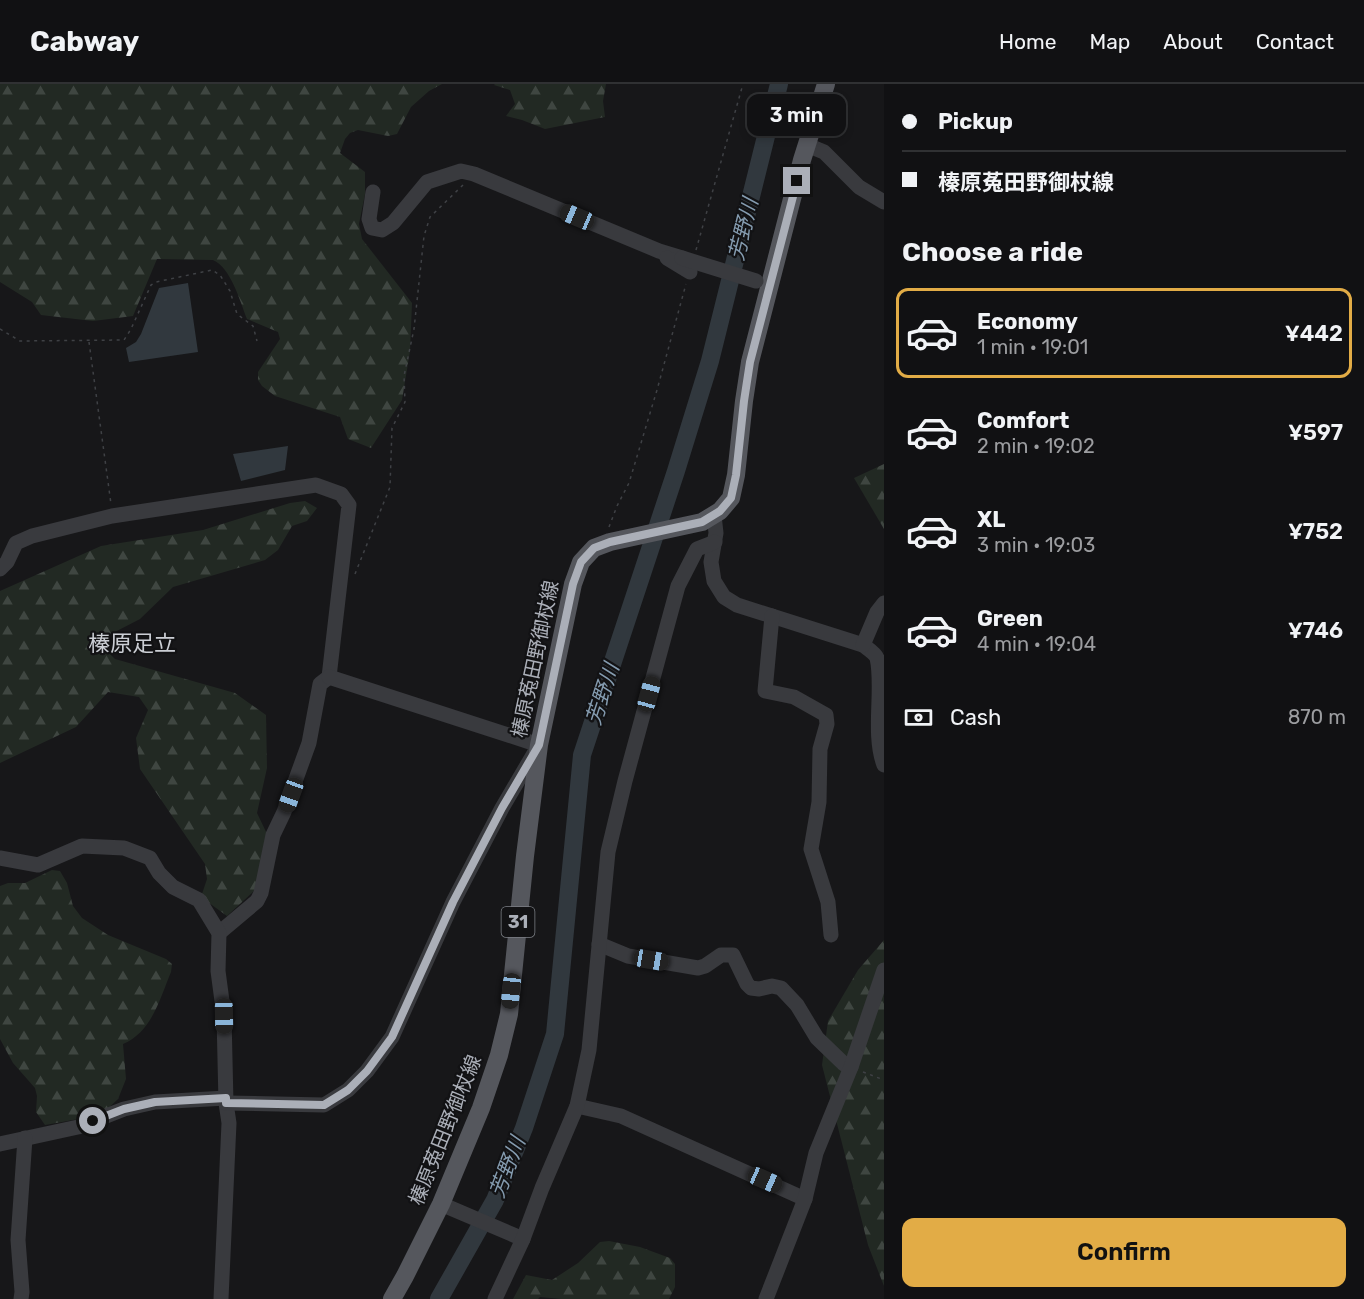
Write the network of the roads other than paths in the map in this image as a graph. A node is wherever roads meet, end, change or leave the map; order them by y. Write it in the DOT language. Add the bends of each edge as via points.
graph roads {
  1 [pos="826,84"];
  2 [pos="807,145"];
  3 [pos="373,192"];
  4 [pos="884,202"];
  5 [pos="659,251"];
  6 [pos="690,272"];
  7 [pos="763,283"];
  8 [pos="708,518"];
  9 [pos="715,543"];
  10 [pos="0,569"];
  11 [pos="884,603"];
  12 [pos="772,616"];
  13 [pos="863,645"];
  14 [pos="329,677"];
  15 [pos="539,745"];
  16 [pos="884,765"];
  17 [pos="0,858"];
  18 [pos="219,933"];
  19 [pos="831,935"];
  20 [pos="599,944"];
  21 [pos="884,970"];
  22 [pos="851,1067"];
  23 [pos="226,1101"];
  24 [pos="577,1106"];
  25 [pos="25,1138"];
  26 [pos="0,1144"];
  27 [pos="805,1198"];
  28 [pos="446,1206"];
  29 [pos="521,1238"];
  30 [pos="21,1299"];
  31 [pos="221,1299"];
  32 [pos="392,1299"];
  33 [pos="495,1299"];
  34 [pos="766,1299"];
  1 -- 2 [label="main road"];
  2 -- 4 [label="street" via="824,152 859,187"];
  2 -- 7 [label="main road"];
  3 -- 5 [label="street" via="369,219 372,228 382,230 393,223 428,182 461,171"];
  5 -- 6 [label="street"];
  5 -- 7 [label="street, bridge"];
  7 -- 8 [label="main road" via="731,498"];
  8 -- 9 [label="street" via="716,533"];
  8 -- 15 [label="main road, 榛原菟田野御杖線 / 31" via="594,548 581,562"];
  9 -- 12 [label="street" via="711,562 714,581 724,597"];
  9 -- 20 [label="street" via="697,549 678,586 608,852"];
  10 -- 14 [label="street" via="16,543 32,536 112,516 315,485 341,494 349,505"];
  11 -- 13 [label="street"];
  12 -- 13 [label="street"];
  12 -- 19 [label="street" via="765,691 794,697 826,715 811,849 828,902"];
  13 -- 16 [label="street" via="877,656 882,676 880,747"];
  14 -- 15 [label="street"];
  14 -- 18 [label="street" via="320,684 309,743 273,835 261,893 257,901"];
  15 -- 23 [label="street" via="453,902 392,1037 367,1071 348,1090 324,1105"];
  15 -- 28 [label="main road, 榛原菟田野御杖線 / 31" via="509,1014 482,1108"];
  17 -- 18 [label="street" via="38,865 82,846 124,848 150,858 173,887 199,900"];
  18 -- 23 [label="street"];
  20 -- 22 [label="street" via="628,956 698,968 721,955 733,956 751,988 781,988 818,1038"];
  20 -- 24 [label="street" via="589,1050"];
  21 -- 22 [label="street"];
  22 -- 27 [label="street" via="816,1153"];
  23 -- 25 [label="street" via="155,1102 78,1127"];
  23 -- 31 [label="street" via="230,1123"];
  24 -- 27 [label="street" via="621,1116"];
  24 -- 29 [label="street"];
  25 -- 26 [label="street"];
  25 -- 30 [label="street" via="18,1240"];
  27 -- 34 [label="street"];
  28 -- 29 [label="street"];
  28 -- 32 [label="main road, 榛原菟田野御杖線 / 31"];
  29 -- 33 [label="street"];
}
